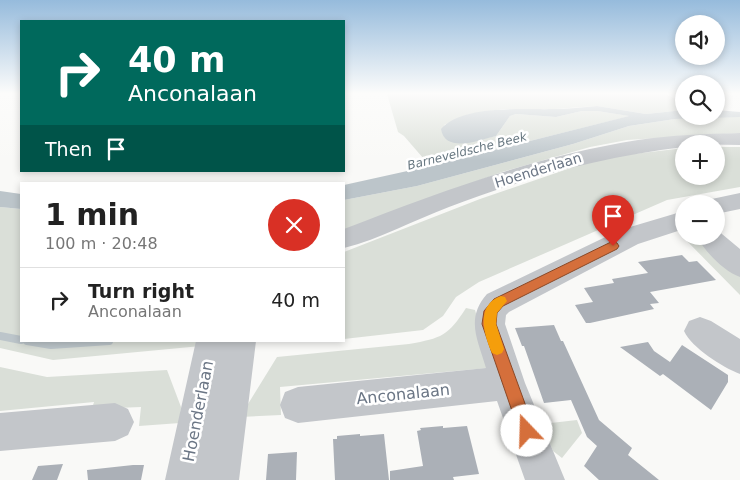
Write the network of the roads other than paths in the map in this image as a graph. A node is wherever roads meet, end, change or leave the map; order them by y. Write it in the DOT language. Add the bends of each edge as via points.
graph roads {
  1 [pos="740,139"];
  2 [pos="740,202"];
  3 [pos="725,204"];
  4 [pos="675,223"];
  5 [pos="345,239"];
  6 [pos="718,245"];
  7 [pos="740,266"];
  8 [pos="700,331"];
  9 [pos="212,342"];
  10 [pos="240,342"];
  11 [pos="740,358"];
  12 [pos="508,382"];
  13 [pos="298,405"];
  14 [pos="115,422"];
  15 [pos="0,432"];
  16 [pos="185,480"];
  17 [pos="219,480"];
  18 [pos="545,480"];
  1 -- 5 [label="street, Hoenderlaan" via="630,146 591,153 475,189"];
  2 -- 3 [label="street"];
  4 -- 12 [label="street" via="629,238 498,303 491,311 489,324"];
  6 -- 7 [label="street"];
  8 -- 11 [label="street"];
  9 -- 16 [label="street, Hoenderlaan"];
  10 -- 17 [label="street, Hoenderlaan"];
  12 -- 13 [label="street, Anconalaan"];
  12 -- 18 [label="street"];
  14 -- 15 [label="street"];
}
